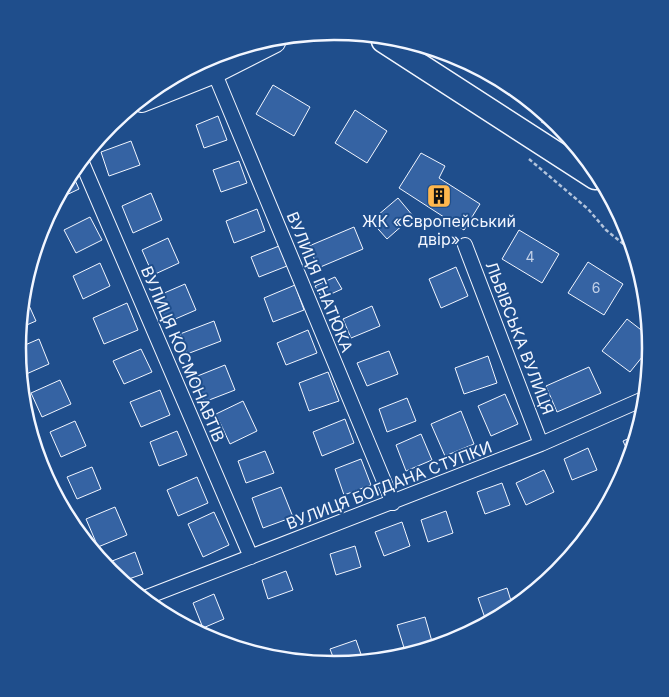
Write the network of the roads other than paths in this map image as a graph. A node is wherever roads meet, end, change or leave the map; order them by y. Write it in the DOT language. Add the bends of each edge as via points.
graph roads {
  1 [pos="389,45"];
  2 [pos="266,48"];
  3 [pos="215,74"];
  4 [pos="164,92"];
  5 [pos="84,168"];
  6 [pos="589,174"];
  7 [pos="465,245"];
  8 [pos="638,401"];
  9 [pos="542,444"];
  10 [pos="393,503"];
  11 [pos="251,557"];
  12 [pos="151,596"];
  1 -- 6 [label="main road"];
  2 -- 3 [label="street"];
  3 -- 4 [label="street"];
  3 -- 10 [label="street, ВУЛИЦЯ ГНАТЮКА"];
  5 -- 11 [label="street, ВУЛИЦЯ КОСМОНАВТІВ"];
  7 -- 9 [label="street, ЛЬВІВСЬКА ВУЛИЦЯ"];
  8 -- 9 [label="street, ВУЛИЦЯ БОГДАНА СТУПКИ"];
  9 -- 10 [label="street, ВУЛИЦЯ БОГДАНА СТУПКИ"];
  10 -- 11 [label="street, ВУЛИЦЯ БОГДАНА СТУПКИ"];
  11 -- 12 [label="street, ВУЛИЦЯ БОГДАНА СТУПКИ"];
}
